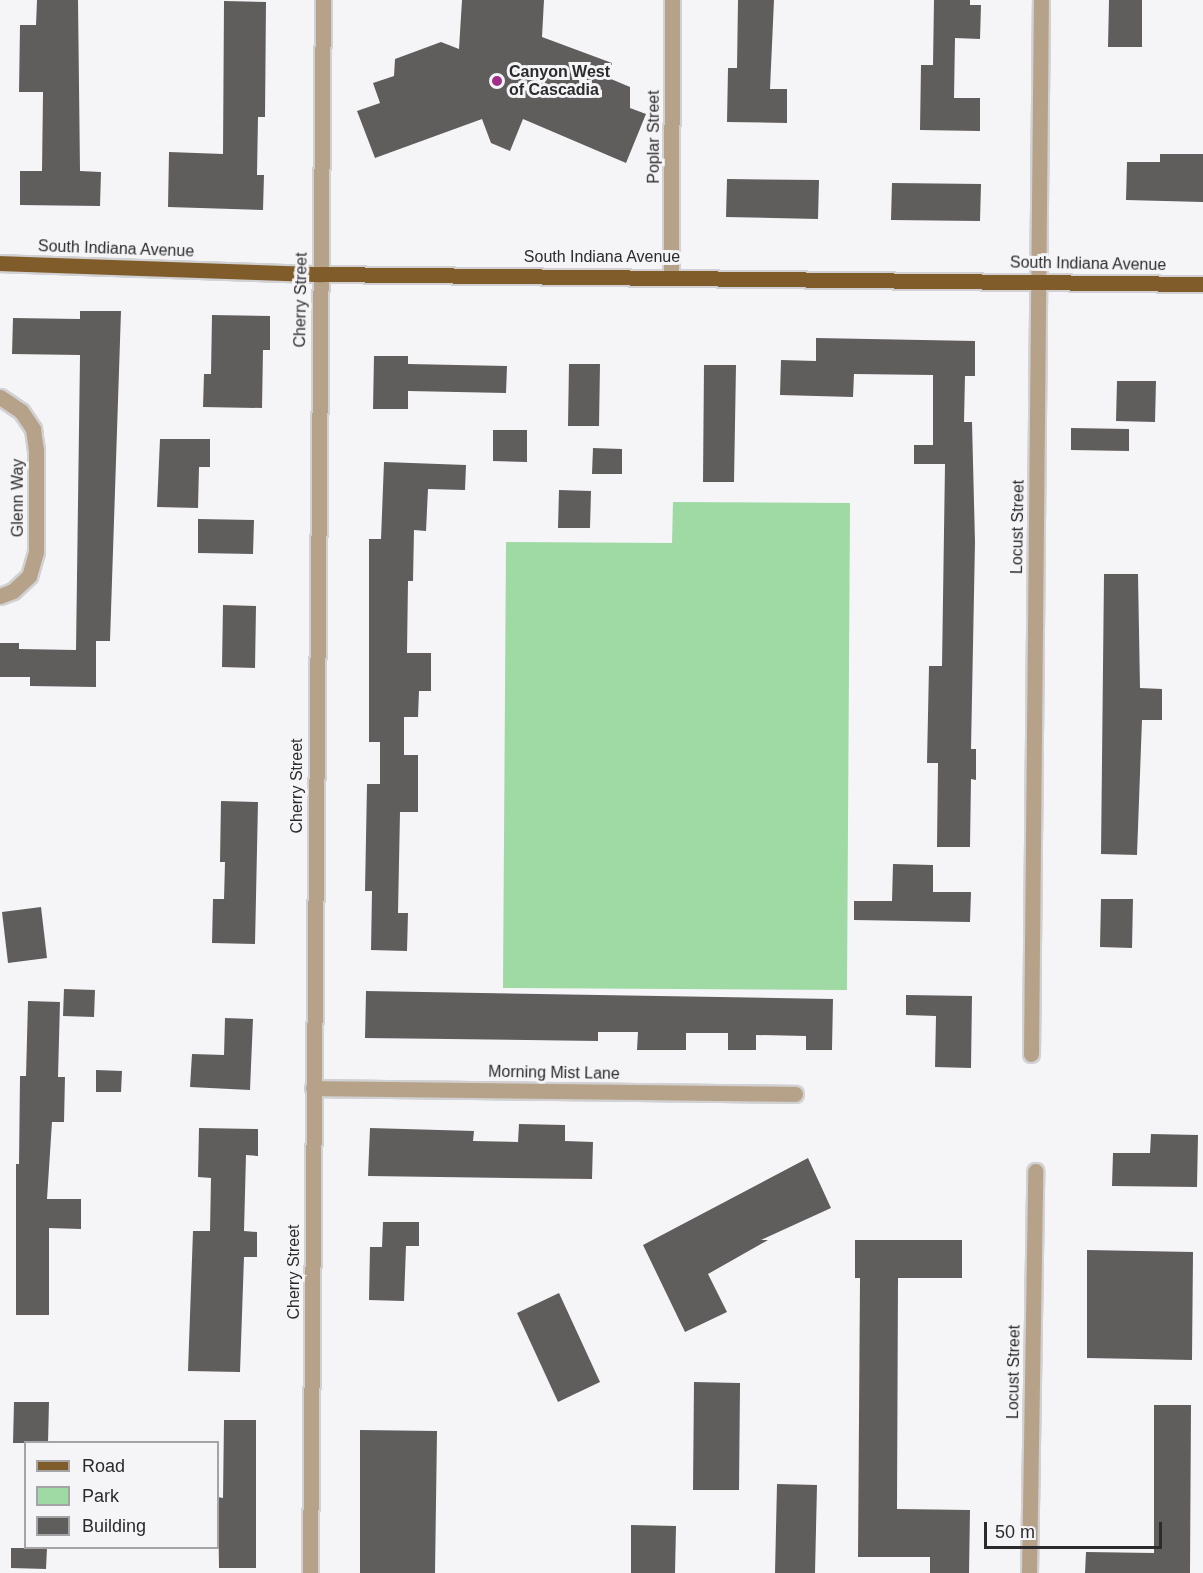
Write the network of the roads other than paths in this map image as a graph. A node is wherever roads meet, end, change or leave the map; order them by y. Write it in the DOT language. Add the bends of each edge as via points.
graph roads {
  1 [pos="323,0"];
  2 [pos="672,0"];
  3 [pos="1041,0"];
  4 [pos="0,263"];
  5 [pos="320,274"];
  6 [pos="671,275"];
  7 [pos="1039,281"];
  8 [pos="1203,284"];
  9 [pos="0,397"];
  10 [pos="0,596"];
  11 [pos="1031,1054"];
  12 [pos="313,1088"];
  13 [pos="795,1094"];
  14 [pos="1035,1171"];
  15 [pos="310,1573"];
  16 [pos="1029,1573"];
  1 -- 5 [label="street, Cherry Street"];
  2 -- 6 [label="street, Poplar Street"];
  3 -- 7 [label="street, Locust Street"];
  4 -- 5 [label="main road, South Indiana Avenue"];
  5 -- 6 [label="main road, South Indiana Avenue"];
  5 -- 12 [label="street, Cherry Street"];
  6 -- 7 [label="main road, South Indiana Avenue"];
  7 -- 8 [label="main road, South Indiana Avenue"];
  7 -- 11 [label="street, Locust Street"];
  9 -- 10 [label="street, Glenn Way" via="21,411 33,429 36,450 36,552 29,576 13,591"];
  12 -- 13 [label="street, Morning Mist Lane"];
  12 -- 15 [label="street, Cherry Street"];
  14 -- 16 [label="street, Locust Street"];
}
